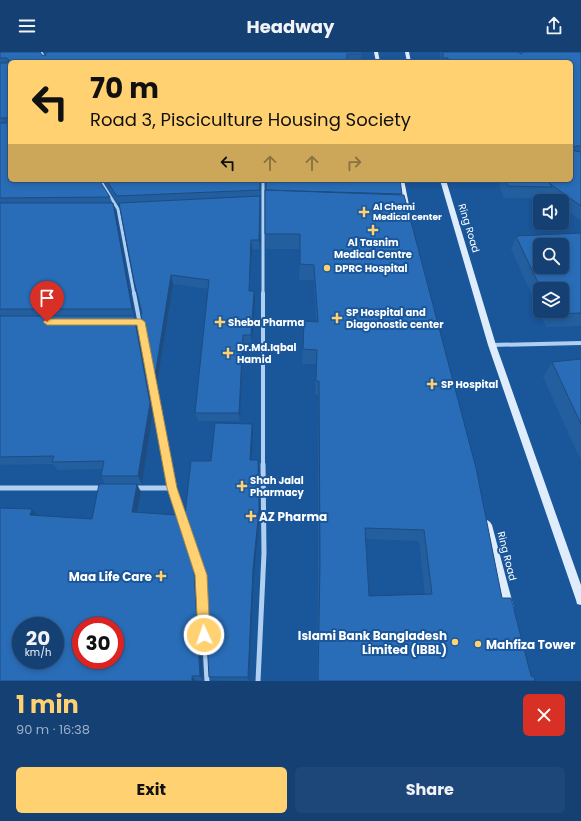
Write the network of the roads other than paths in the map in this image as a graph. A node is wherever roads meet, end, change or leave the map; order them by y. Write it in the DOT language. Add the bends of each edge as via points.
graph roads {
  1 [pos="101,182"];
  2 [pos="264,182"];
  3 [pos="401,182"];
  4 [pos="444,182"];
  5 [pos="262,202"];
  6 [pos="270,202"];
  7 [pos="111,209"];
  8 [pos="118,209"];
  9 [pos="126,209"];
  10 [pos="405,209"];
  11 [pos="133,322"];
  12 [pos="141,322"];
  13 [pos="581,343"];
  14 [pos="492,345"];
  15 [pos="0,488"];
  16 [pos="109,488"];
  17 [pos="125,488"];
  18 [pos="172,488"];
  19 [pos="484,513"];
  20 [pos="581,600"];
  21 [pos="511,620"];
  22 [pos="207,681"];
  23 [pos="258,681"];
  1 -- 8 [label="street"];
  2 -- 5 [label="street"];
  3 -- 10 [label="main road"];
  4 -- 14 [label="main road, Ring Road"];
  5 -- 6 [label="street"];
  5 -- 23 [label="street" via="264,553"];
  7 -- 8 [label="street"];
  8 -- 9 [label="street"];
  8 -- 12 [label="street"];
  11 -- 12 [label="street"];
  12 -- 18 [label="street"];
  13 -- 14 [label="street"];
  14 -- 20 [label="main road, Ring Road"];
  15 -- 16 [label="street"];
  17 -- 18 [label="street"];
  18 -- 22 [label="street" via="201,575"];
  19 -- 21 [label="main road, Ring Road"];
}
